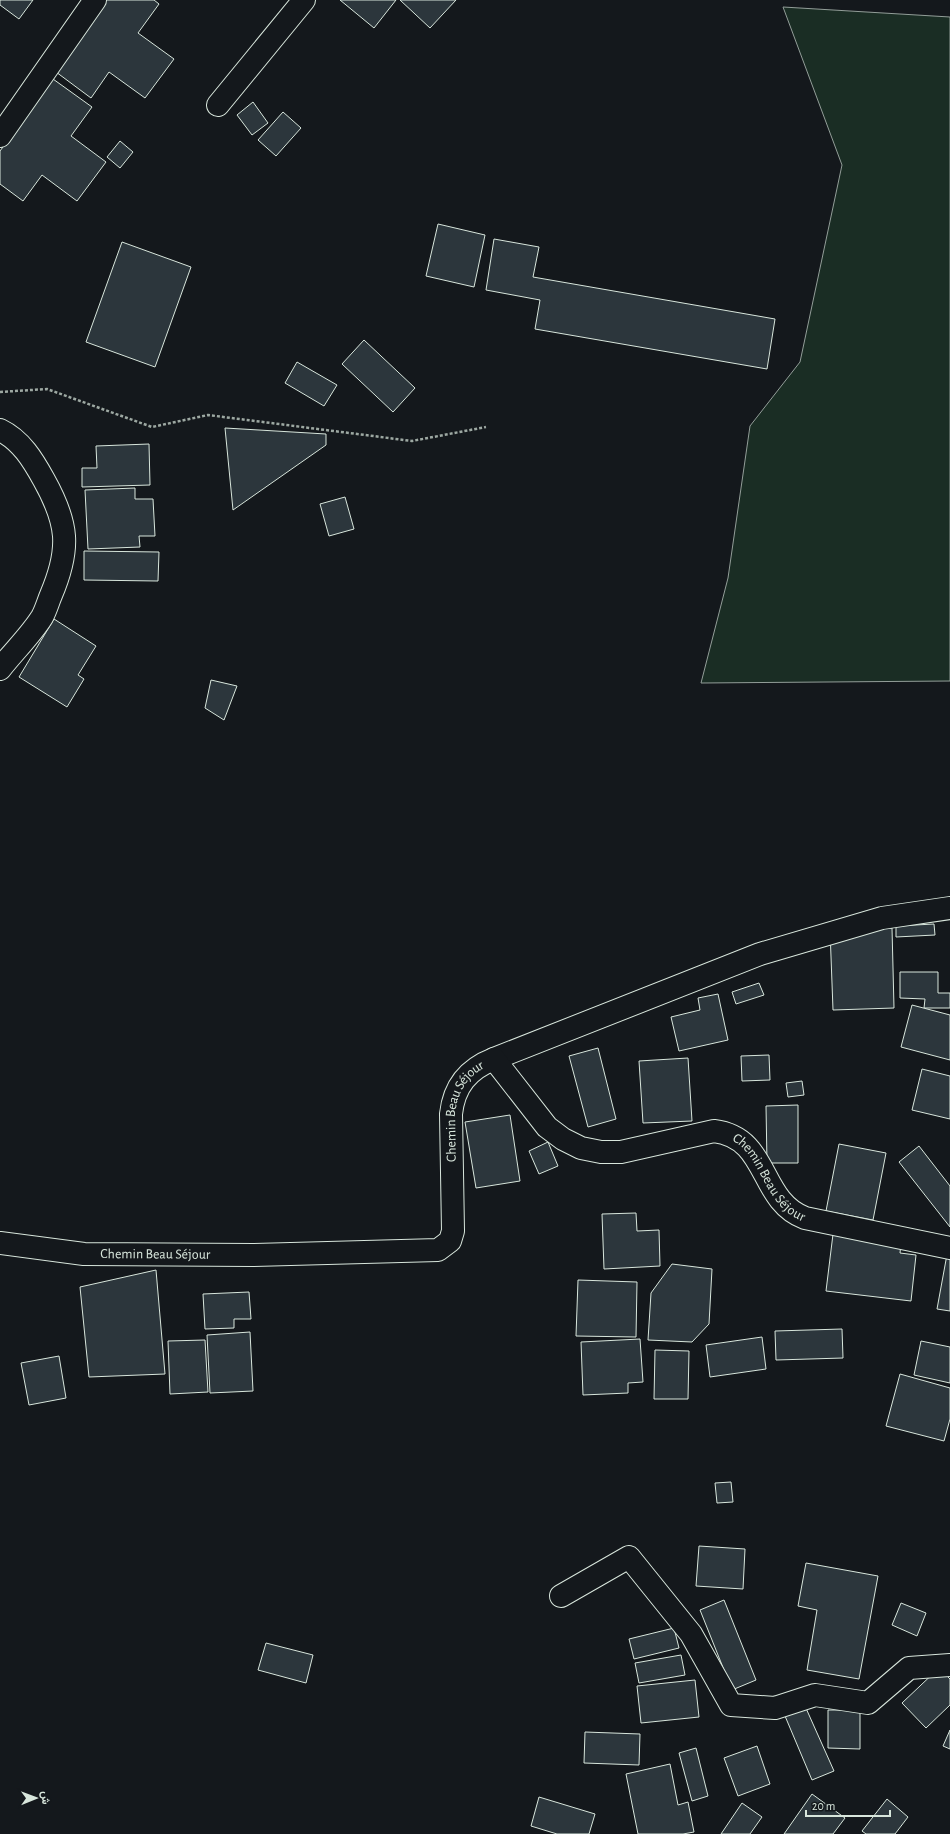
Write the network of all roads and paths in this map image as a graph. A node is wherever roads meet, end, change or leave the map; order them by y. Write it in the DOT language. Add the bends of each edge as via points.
graph roads {
  1 [pos="95,0"];
  2 [pos="304,0"];
  3 [pos="218,105"];
  4 [pos="0,136"];
  5 [pos="0,392"];
  6 [pos="486,427"];
  7 [pos="0,430"];
  8 [pos="0,669"];
  9 [pos="950,908"];
  10 [pos="494,1059"];
  11 [pos="0,1243"];
  12 [pos="950,1248"];
  13 [pos="561,1596"];
  14 [pos="950,1665"];
  1 -- 4 [label="street"];
  2 -- 3 [label="street"];
  5 -- 6 [label="path" via="46,389 152,427 208,415 412,441"];
  7 -- 8 [label="street" via="20,445 33,461 56,501 63,524 65,548 61,572 42,617"];
  9 -- 10 [label="street" via="882,918 760,954"];
  10 -- 11 [label="street, Chemin Beau Séjour" via="483,1063 463,1079 452,1101 453,1231 450,1241 438,1250 252,1255 84,1254"];
  10 -- 12 [label="street, Chemin Beau Séjour" via="547,1127 581,1148 621,1152 714,1130 725,1132 734,1135 750,1148 781,1202 796,1214"];
  13 -- 14 [label="street" via="629,1558 691,1634 731,1705 775,1708 815,1695 868,1703 909,1668"];
}
